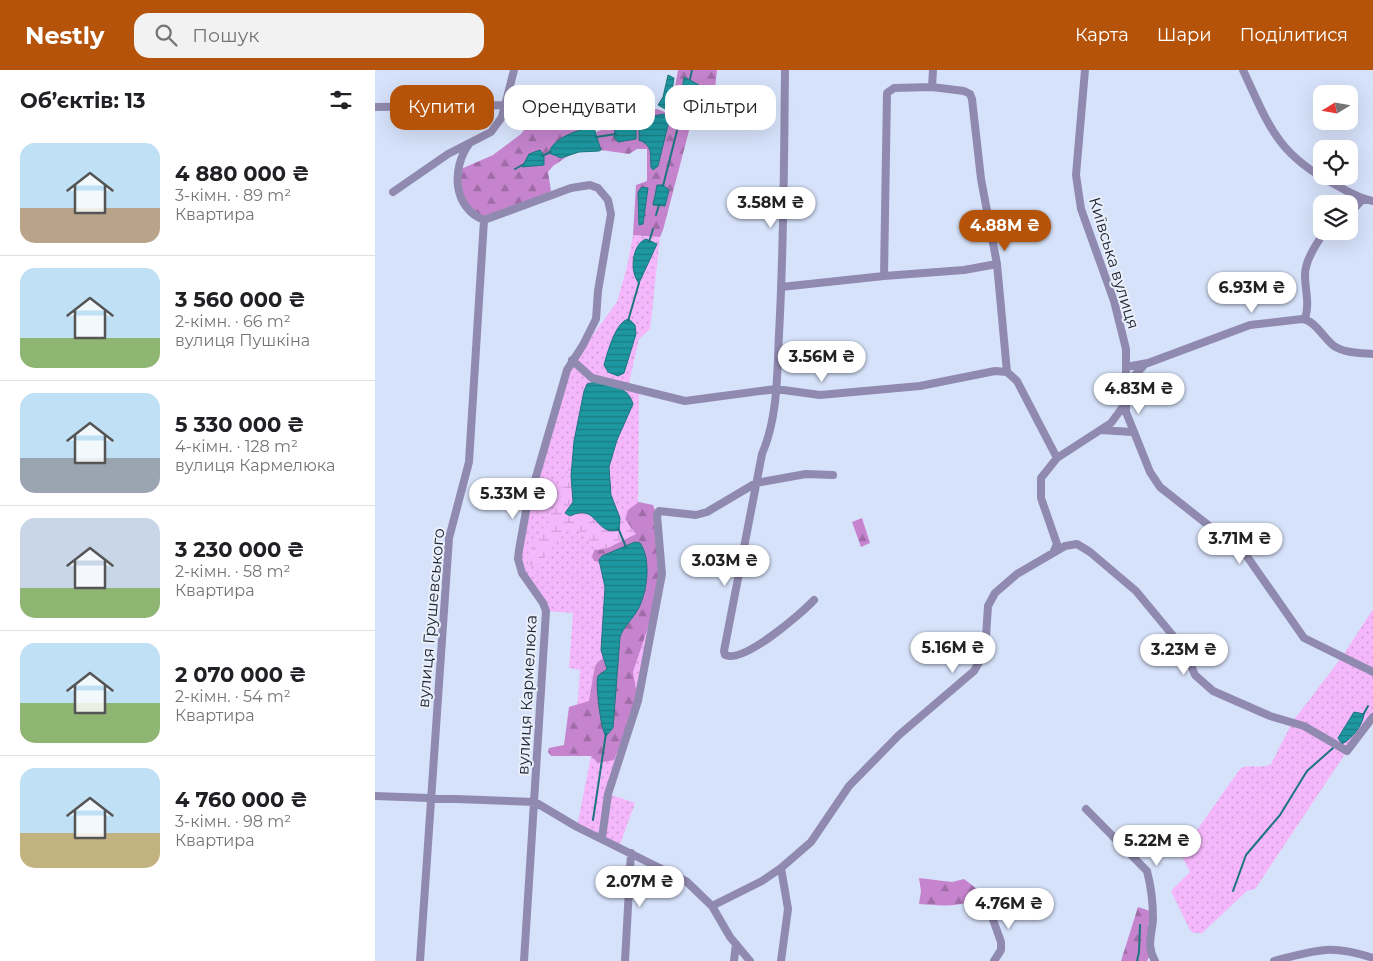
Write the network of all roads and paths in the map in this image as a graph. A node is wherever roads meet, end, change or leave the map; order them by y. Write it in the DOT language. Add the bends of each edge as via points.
graph roads {
  1 [pos="514,70"];
  2 [pos="785,70"];
  3 [pos="933,70"];
  4 [pos="1085,70"];
  5 [pos="1243,70"];
  6 [pos="511,85"];
  7 [pos="932,87"];
  8 [pos="504,105"];
  9 [pos="375,107"];
  10 [pos="504,110"];
  11 [pos="469,144"];
  12 [pos="393,192"];
  13 [pos="1363,199"];
  14 [pos="1373,201"];
  15 [pos="1358,204"];
  16 [pos="484,220"];
  17 [pos="1321,240"];
  18 [pos="997,264"];
  19 [pos="884,276"];
  20 [pos="781,288"];
  21 [pos="1305,319"];
  22 [pos="1373,354"];
  23 [pos="572,360"];
  24 [pos="1145,364"];
  25 [pos="1126,367"];
  26 [pos="1007,372"];
  27 [pos="1125,386"];
  28 [pos="776,389"];
  29 [pos="1125,404"];
  30 [pos="1101,430"];
  31 [pos="1132,432"];
  32 [pos="1057,458"];
  33 [pos="833,475"];
  34 [pos="757,483"];
  35 [pos="1053,553"];
  36 [pos="814,600"];
  37 [pos="1373,672"];
  38 [pos="1373,717"];
  39 [pos="375,796"];
  40 [pos="431,796"];
  41 [pos="535,802"];
  42 [pos="1086,809"];
  43 [pos="602,838"];
  44 [pos="631,853"];
  45 [pos="781,868"];
  46 [pos="985,897"];
  47 [pos="712,906"];
  48 [pos="736,944"];
  49 [pos="1373,958"];
  50 [pos="420,961"];
  51 [pos="524,961"];
  52 [pos="625,961"];
  53 [pos="734,961"];
  54 [pos="750,961"];
  55 [pos="781,961"];
  56 [pos="994,961"];
  57 [pos="1155,961"];
  58 [pos="1274,961"];
  1 -- 6 [label="street"];
  2 -- 20 [label="street"];
  3 -- 7 [label="street"];
  4 -- 25 [label="street, Київська вулиця" via="1076,175 1081,209 1114,301 1126,349"];
  5 -- 13 [label="street" via="1275,137 1288,153 1315,174"];
  7 -- 18 [label="street" via="964,91 972,99 981,179"];
  7 -- 19 [label="street" via="894,88 887,93"];
  8 -- 9 [label="street"];
  10 -- 11 [label="street" via="497,126"];
  11 -- 12 [label="street" via="448,154"];
  11 -- 16 [label="street" via="460,161 458,190 467,207"];
  13 -- 14 [label="street"];
  13 -- 15 [label="street"];
  16 -- 23 [label="street, вулиця Кармелюка" via="571,188 590,185 598,188 608,200 611,214 596,319"];
  16 -- 40 [label="street, вулиця Грушевського" via="469,462 449,538"];
  17 -- 21 [label="street" via="1306,270 1309,306"];
  18 -- 19 [label="street"];
  18 -- 26 [label="street"];
  19 -- 20 [label="street"];
  20 -- 28 [label="street"];
  21 -- 22 [label="street" via="1341,350"];
  21 -- 24 [label="street" via="1251,325"];
  23 -- 28 [label="street" via="592,378 685,401"];
  23 -- 41 [label="street, вулиця Кармелюка" via="526,512 518,559 526,582 546,612"];
  24 -- 25 [label="street"];
  24 -- 27 [label="street"];
  25 -- 27 [label="street, Київська вулиця"];
  26 -- 28 [label="street" via="995,371 920,386 820,395"];
  26 -- 32 [label="street" via="1017,381"];
  27 -- 29 [label="street, Київська вулиця"];
  28 -- 34 [label="street" via="770,434 761,454"];
  29 -- 30 [label="street" via="1115,419"];
  29 -- 31 [label="street, Київська вулиця"];
  30 -- 31 [label="street"];
  30 -- 32 [label="street"];
  31 -- 37 [label="street, Київська вулиця" via="1157,483 1246,554 1304,638"];
  32 -- 35 [label="street" via="1041,478 1041,498 1057,544"];
  33 -- 34 [label="street" via="806,474"];
  34 -- 36 [label="street" via="725,655 730,658 750,649 797,618"];
  34 -- 43 [label="street" via="707,512 696,515 665,510 657,515 662,574 638,701 608,794"];
  35 -- 38 [label="street" via="1077,544 1136,591 1184,650 1195,674 1213,691 1270,716 1304,726 1347,751"];
  35 -- 45 [label="street" via="1017,574 995,593 987,606 985,652 974,671 849,786 811,842"];
  39 -- 40 [label="street"];
  40 -- 41 [label="street"];
  40 -- 50 [label="street, вулиця Грушевського"];
  41 -- 43 [label="street"];
  41 -- 51 [label="street, вулиця Кармелюка"];
  42 -- 57 [label="street" via="1147,872 1153,919 1149,946"];
  43 -- 44 [label="street"];
  44 -- 47 [label="street" via="686,881"];
  44 -- 52 [label="street"];
  45 -- 47 [label="street"];
  45 -- 55 [label="street" via="788,909"];
  46 -- 56 [label="street" via="1001,942 1001,950"];
  47 -- 48 [label="street"];
  48 -- 53 [label="street"];
  48 -- 54 [label="street"];
  49 -- 58 [label="street" via="1346,950 1327,949"];
}
